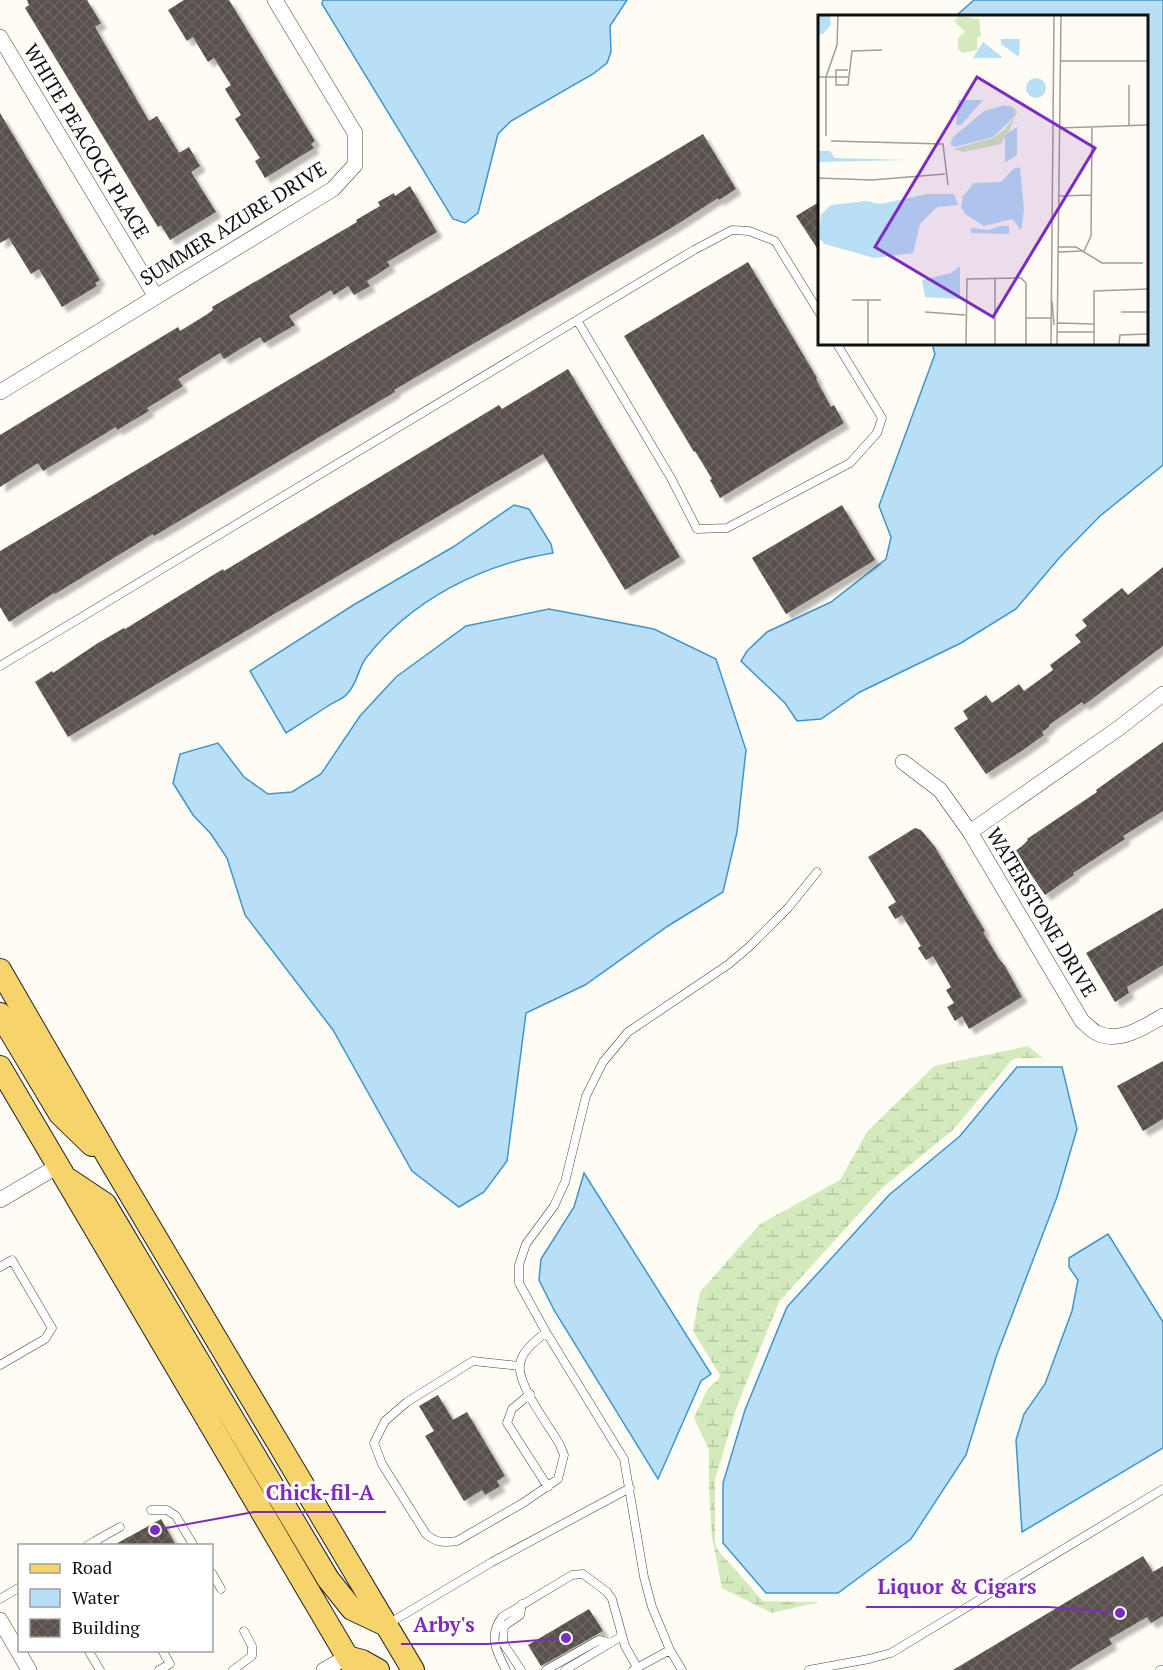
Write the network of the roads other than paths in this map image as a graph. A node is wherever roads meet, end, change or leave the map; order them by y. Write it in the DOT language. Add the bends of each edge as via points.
graph roads {
  1 [pos="275,0"];
  2 [pos="0,37"];
  3 [pos="156,297"];
  4 [pos="818,312"];
  5 [pos="577,320"];
  6 [pos="838,345"];
  7 [pos="0,392"];
  8 [pos="0,666"];
  9 [pos="1163,694"];
  10 [pos="903,762"];
  11 [pos="970,832"];
  12 [pos="817,872"];
  13 [pos="0,970"];
  14 [pos="0,1014"];
  15 [pos="1163,1016"];
  16 [pos="0,1067"];
  17 [pos="111,1162"];
  18 [pos="62,1172"];
  19 [pos="0,1200"];
  20 [pos="0,1267"];
  21 [pos="546,1332"];
  22 [pos="0,1365"];
  23 [pos="519,1366"];
  24 [pos="530,1394"];
  25 [pos="548,1487"];
  26 [pos="630,1488"];
  27 [pos="1163,1489"];
  28 [pos="151,1510"];
  29 [pos="120,1527"];
  30 [pos="96,1543"];
  31 [pos="193,1544"];
  32 [pos="213,1575"];
  33 [pos="18,1588"];
  34 [pos="221,1589"];
  35 [pos="0,1599"];
  36 [pos="522,1604"];
  37 [pos="0,1620"];
  38 [pos="386,1625"];
  39 [pos="244,1631"];
  40 [pos="622,1636"];
  41 [pos="610,1643"];
  42 [pos="670,1650"];
  43 [pos="18,1651"];
  44 [pos="19,1652"];
  45 [pos="89,1652"];
  46 [pos="163,1652"];
  47 [pos="351,1663"];
  48 [pos="635,1669"];
  49 [pos="29,1670"];
  50 [pos="100,1670"];
  51 [pos="159,1670"];
  52 [pos="232,1670"];
  53 [pos="324,1670"];
  54 [pos="378,1670"];
  55 [pos="413,1670"];
  56 [pos="506,1670"];
  57 [pos="521,1670"];
  58 [pos="546,1670"];
  59 [pos="565,1670"];
  60 [pos="682,1670"];
  61 [pos="809,1670"];
  1 -- 3 [label="street, SUMMER AZURE DRIVE" via="355,133 356,165 333,189"];
  2 -- 3 [label="street, WHITE PEACOCK PLACE"];
  3 -- 7 [label="street, SUMMER AZURE DRIVE"];
  4 -- 5 [label="lane" via="775,241 749,231 732,231"];
  5 -- 6 [label="lane" via="697,529 727,528 850,463 877,433 882,418"];
  5 -- 8 [label="lane"];
  9 -- 11 [label="street"];
  10 -- 11 [label="street, WATERSTONE DRIVE" via="940,790"];
  11 -- 15 [label="street, WATERSTONE DRIVE" via="1082,1021 1097,1034 1117,1036"];
  12 -- 21 [label="lane" via="750,946 628,1032 603,1062 586,1096 565,1182 554,1206 526,1244 519,1265 519,1283"];
  13 -- 17 [label="main road"];
  14 -- 17 [label="main road" via="60,1114"];
  16 -- 18 [label="main road"];
  17 -- 38 [label="main road"];
  18 -- 19 [label="street"];
  18 -- 38 [label="main road" via="105,1204 328,1580 352,1609"];
  18 -- 47 [label="main road"];
  20 -- 22 [label="lane" via="12,1260 52,1328 45,1339"];
  21 -- 23 [label="lane" via="524,1353"];
  21 -- 26 [label="lane" via="624,1459"];
  23 -- 24 [label="lane"];
  23 -- 25 [label="lane" via="473,1361 407,1402 385,1421 374,1443 382,1464 434,1541 457,1541"];
  24 -- 25 [label="lane" via="564,1455 558,1479"];
  24 -- 25 [label="lane" via="512,1409 507,1423"];
  26 -- 38 [label="lane" via="492,1562"];
  26 -- 42 [label="lane" via="644,1577"];
  27 -- 61 [label="lane" via="891,1653"];
  28 -- 31 [label="lane" via="167,1510 176,1516"];
  29 -- 30 [label="lane"];
  32 -- 34 [label="lane"];
  33 -- 35 [label="lane"];
  36 -- 40 [label="lane" via="572,1575 583,1574 612,1599"];
  36 -- 56 [label="lane" via="495,1626 494,1642"];
  36 -- 57 [label="lane" via="520,1615 504,1626 504,1643"];
  37 -- 43 [label="street"];
  38 -- 55 [label="main road"];
  39 -- 52 [label="lane" via="252,1646 252,1656"];
  40 -- 41 [label="lane"];
  40 -- 48 [label="lane"];
  41 -- 58 [label="lane" via="599,1640"];
  41 -- 59 [label="lane"];
  42 -- 48 [label="lane"];
  42 -- 60 [label="lane"];
  44 -- 49 [label="street"];
  45 -- 50 [label="lane"];
  46 -- 51 [label="lane" via="170,1664"];
  47 -- 53 [label="street"];
  47 -- 54 [label="main road" via="362,1661"];
}
